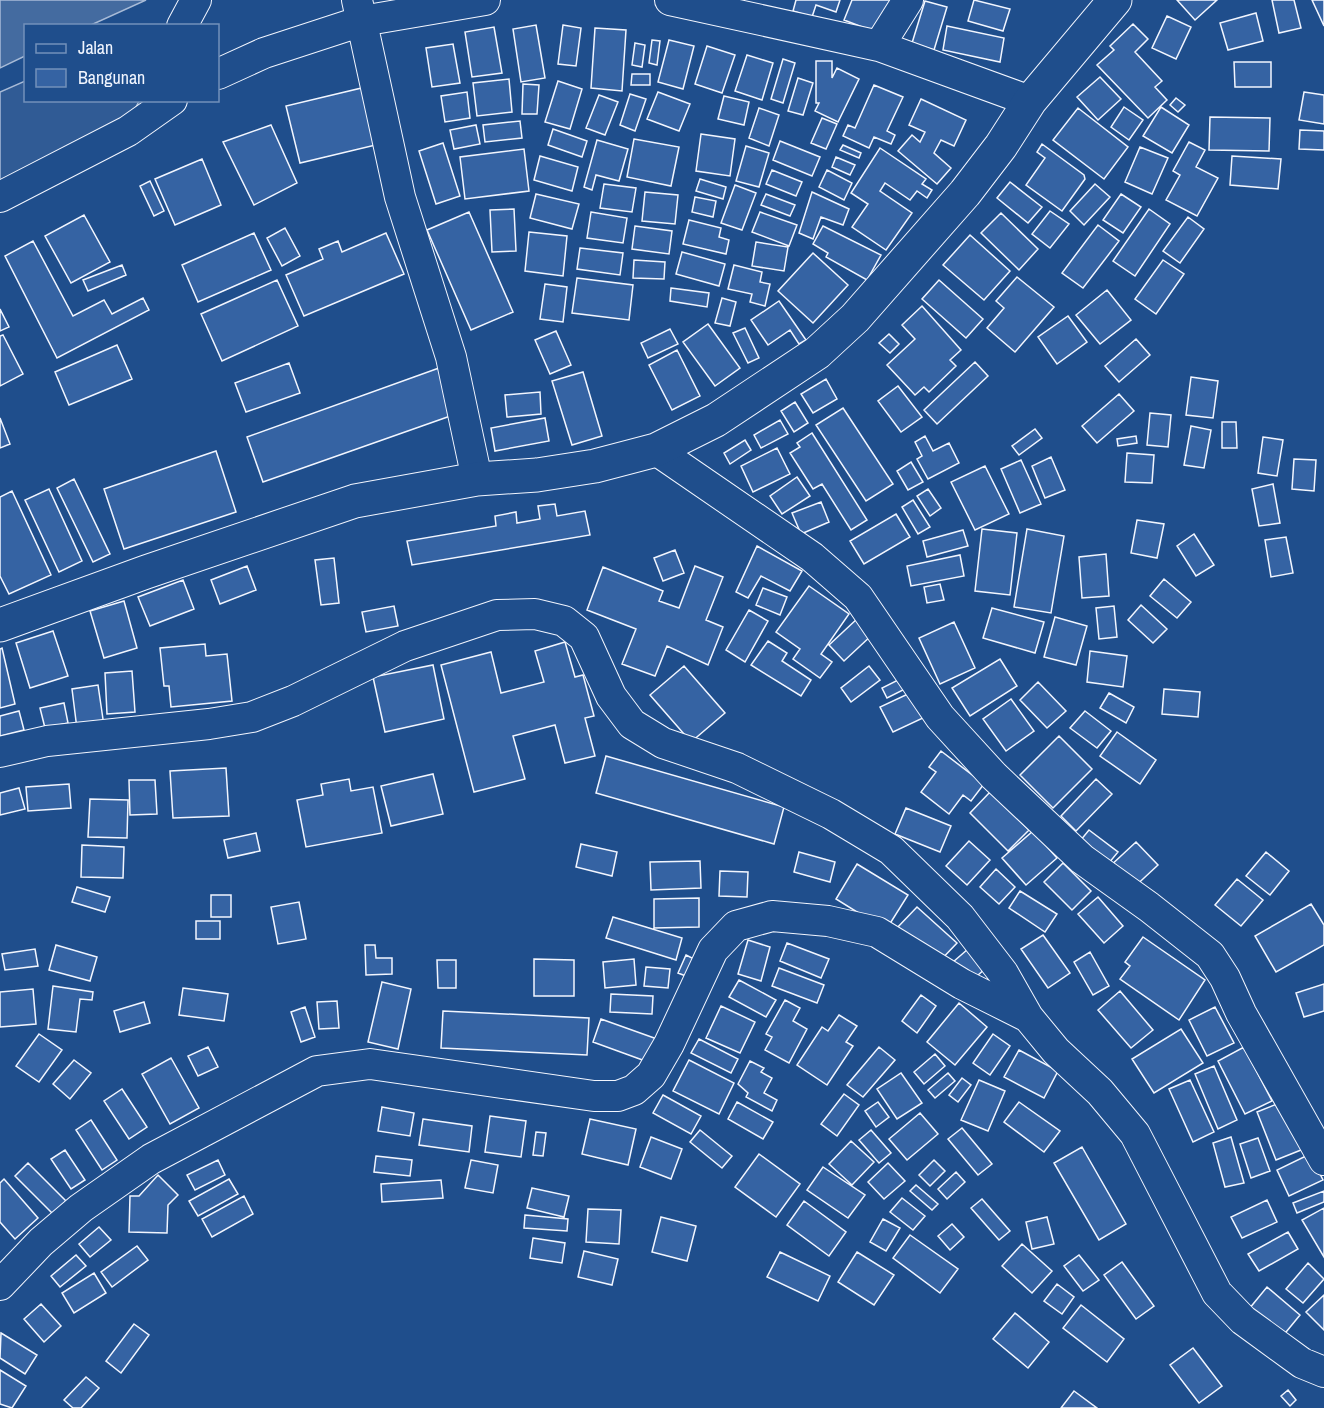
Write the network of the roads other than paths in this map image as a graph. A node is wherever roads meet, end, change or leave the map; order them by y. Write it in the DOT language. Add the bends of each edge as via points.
graph roads {
  1 [pos="196,0"];
  2 [pos="486,0"];
  3 [pos="670,0"];
  4 [pos="909,0"];
  5 [pos="1116,0"];
  6 [pos="359,10"];
  7 [pos="183,24"];
  8 [pos="879,46"];
  9 [pos="219,74"];
  10 [pos="1030,101"];
  11 [pos="142,102"];
  12 [pos="169,102"];
  13 [pos="128,131"];
  14 [pos="0,197"];
  15 [pos="656,450"];
  16 [pos="477,479"];
  17 [pos="0,625"];
  18 [pos="0,752"];
  19 [pos="1028,1017"];
  20 [pos="1324,1160"];
  21 [pos="0,1285"];
  22 [pos="1324,1372"];
  1 -- 7 [label="street"];
  2 -- 6 [label="street"];
  3 -- 8 [label="street"];
  4 -- 8 [label="street"];
  5 -- 10 [label="highway"];
  6 -- 9 [label="street"];
  6 -- 16 [label="street" via="400,197 451,357"];
  8 -- 10 [label="street"];
  10 -- 15 [label="highway" via="965,193 893,277 818,353 716,420"];
  11 -- 13 [label="street"];
  12 -- 13 [label="street"];
  13 -- 14 [label="street"];
  15 -- 16 [label="highway" via="595,466"];
  15 -- 20 [label="street" via="812,557 858,597 940,717 994,776 1082,859 1210,955"];
  16 -- 17 [label="highway" via="356,501"];
  18 -- 19 [label="street" via="47,741 252,717 405,646 497,615 536,614 564,621 584,637 611,696 632,724 663,743 737,768 831,814 891,850 960,917 1003,973"];
  19 -- 21 [label="street" via="962,984 877,932 828,921 772,916 736,926 713,950 669,1044 651,1075 634,1090 618,1096 594,1096 370,1064 317,1071 151,1159 81,1208"];
  19 -- 22 [label="street" via="1135,1134 1217,1293 1252,1326 1302,1363"];
}
